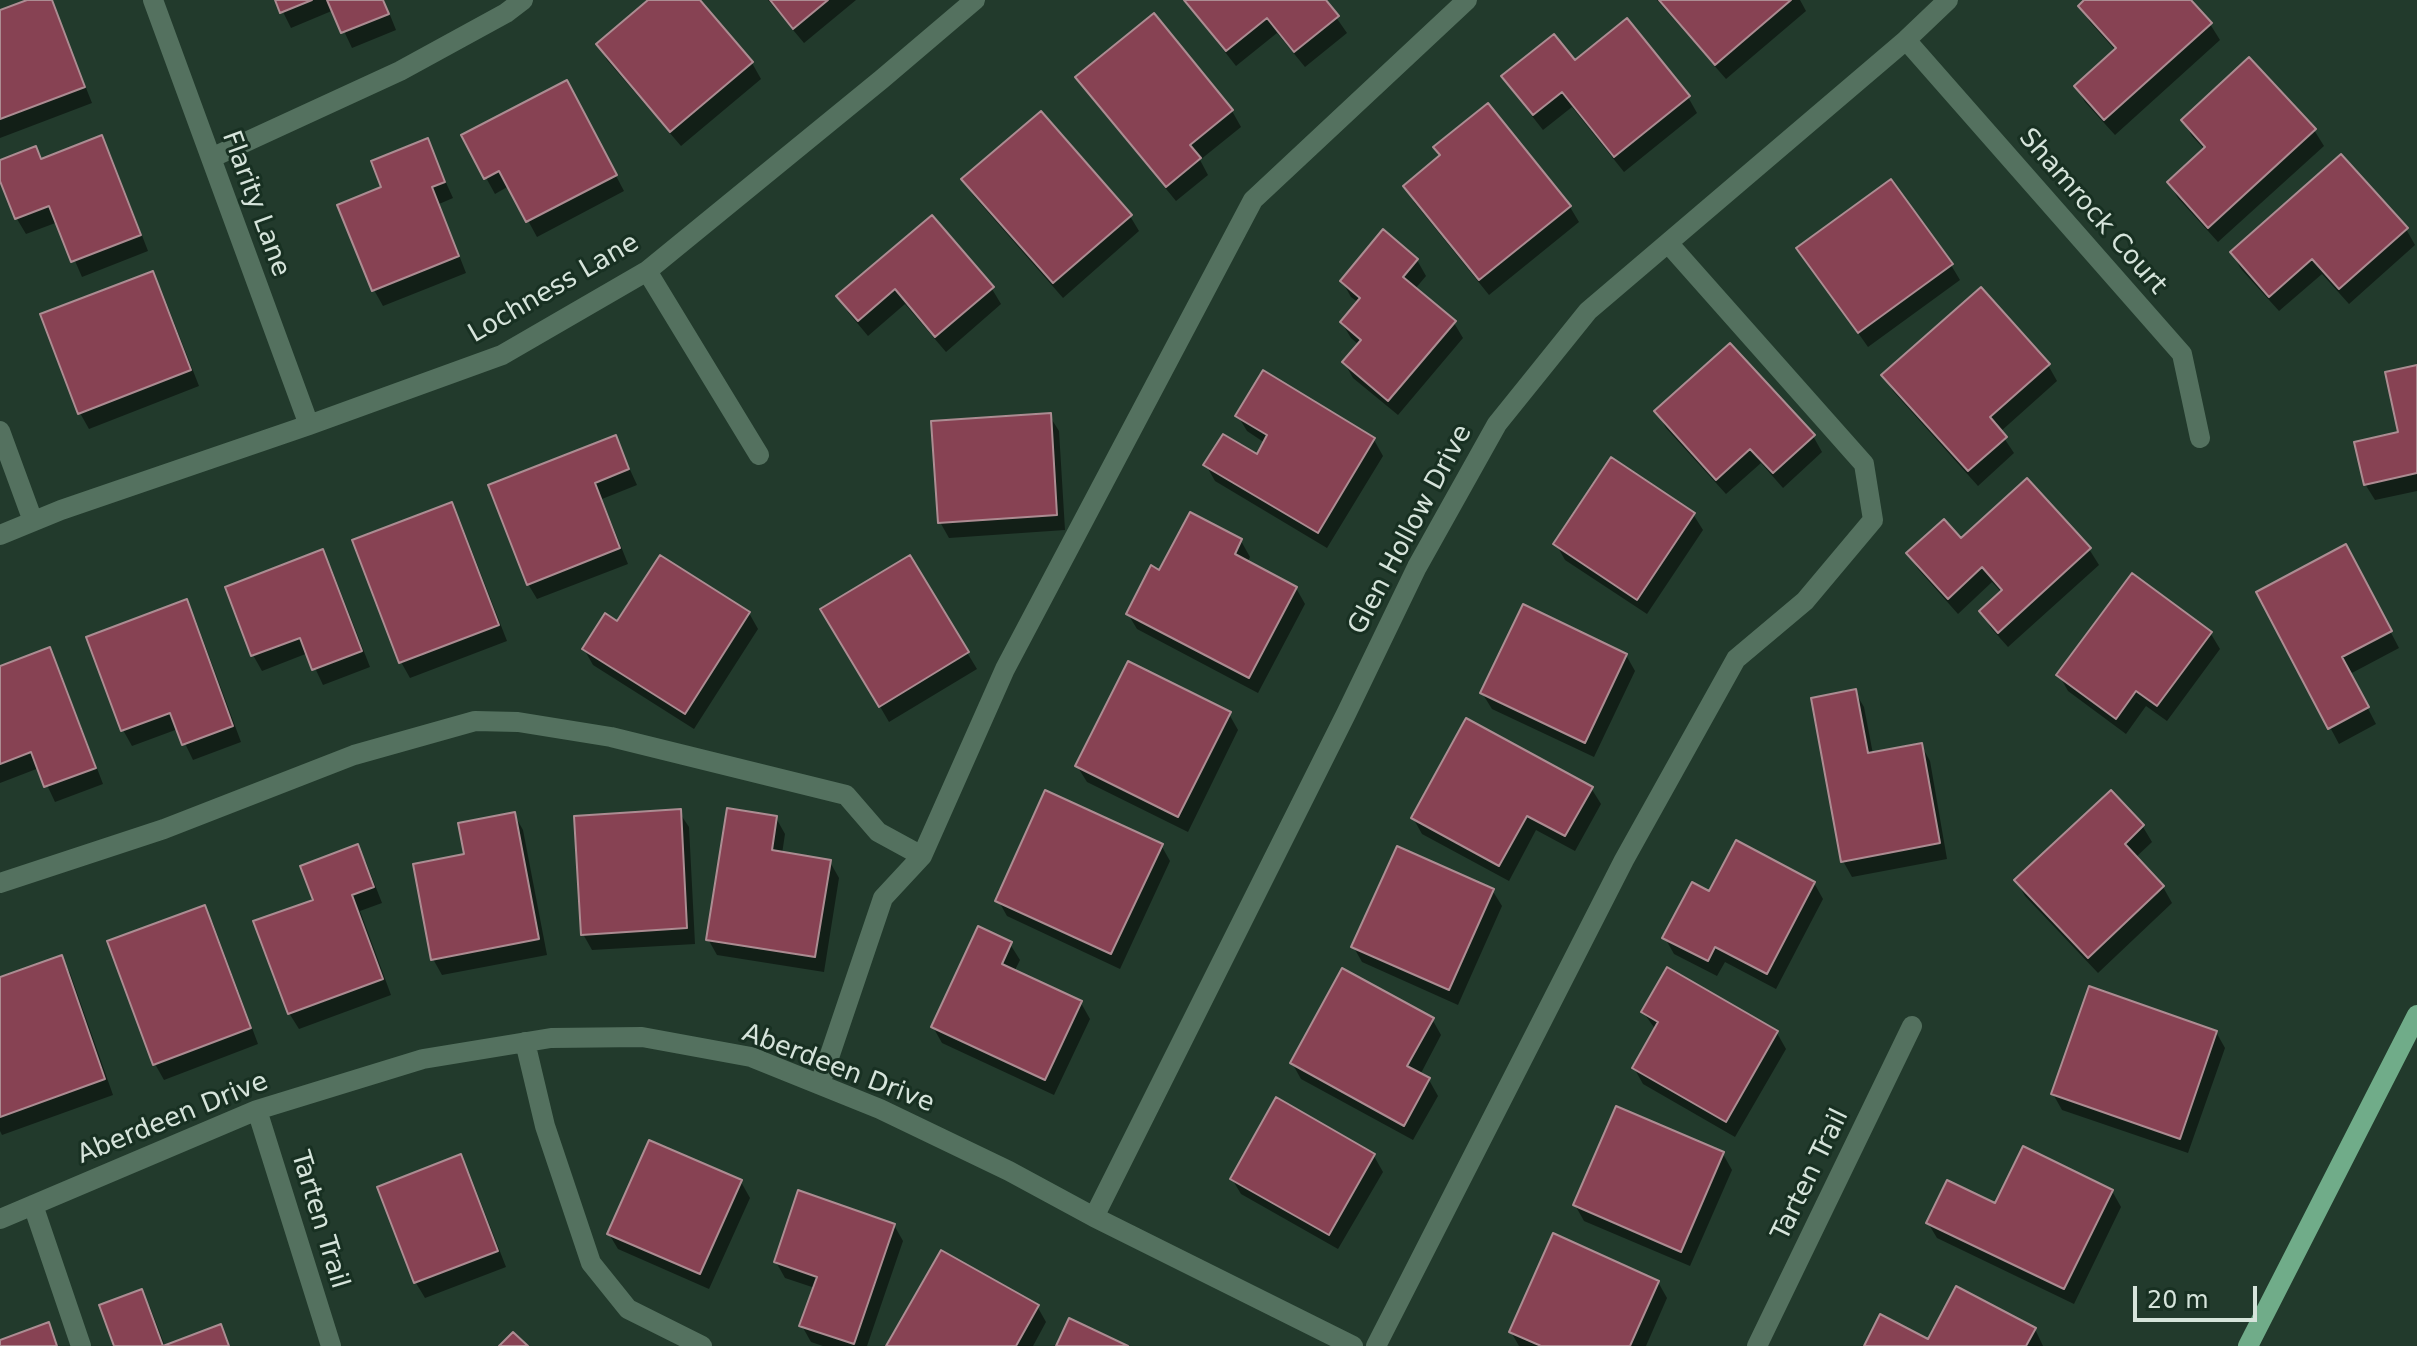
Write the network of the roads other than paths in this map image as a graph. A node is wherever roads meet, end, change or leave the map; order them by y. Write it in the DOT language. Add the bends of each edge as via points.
graph roads {
  1 [pos="153,0"];
  2 [pos="523,0"];
  3 [pos="975,0"];
  4 [pos="1467,0"];
  5 [pos="1948,0"];
  6 [pos="1906,40"];
  7 [pos="211,158"];
  8 [pos="1668,243"];
  9 [pos="647,271"];
  10 [pos="309,425"];
  11 [pos="0,431"];
  12 [pos="2200,438"];
  13 [pos="759,455"];
  14 [pos="33,521"];
  15 [pos="0,535"];
  16 [pos="922,856"];
  17 [pos="0,883"];
  18 [pos="2417,1015"];
  19 [pos="1912,1026"];
  20 [pos="525,1042"];
  21 [pos="820,1084"];
  22 [pos="257,1110"];
  23 [pos="33,1205"];
  24 [pos="1094,1217"];
  25 [pos="0,1219"];
  26 [pos="81,1346"];
  27 [pos="331,1346"];
  28 [pos="702,1346"];
  29 [pos="1353,1346"];
  30 [pos="1376,1346"];
  31 [pos="1757,1346"];
  32 [pos="2248,1346"];
  1 -- 7 [label="street, Flarity Lane"];
  2 -- 7 [label="street" via="400,71"];
  3 -- 9 [label="street, Lochness Lane"];
  4 -- 16 [label="street" via="1253,200 1005,669"];
  5 -- 6 [label="street, Glen Hollow Drive"];
  6 -- 8 [label="street, Glen Hollow Drive"];
  6 -- 12 [label="street, Shamrock Court" via="2182,354"];
  7 -- 10 [label="street, Flarity Lane"];
  8 -- 24 [label="street, Glen Hollow Drive" via="1588,311 1497,424 1417,567"];
  8 -- 30 [label="street" via="1864,464 1873,520 1805,601 1736,659 1624,860"];
  9 -- 10 [label="street, Lochness Lane" via="502,355"];
  9 -- 13 [label="street"];
  10 -- 14 [label="street, Lochness Lane"];
  11 -- 14 [label="street"];
  14 -- 15 [label="street, Lochness Lane"];
  16 -- 17 [label="street" via="878,832 846,795 611,737 518,722 475,721 354,755 164,829"];
  16 -- 21 [label="street" via="883,898"];
  18 -- 32 [label="main road"];
  19 -- 31 [label="street, Tarten Trail"];
  20 -- 21 [label="street, Aberdeen Drive" via="642,1037 751,1057"];
  20 -- 22 [label="street, Aberdeen Drive" via="423,1059"];
  20 -- 28 [label="street" via="545,1126 591,1263 628,1309"];
  21 -- 24 [label="street, Aberdeen Drive" via="1009,1171"];
  22 -- 23 [label="street, Aberdeen Drive"];
  22 -- 27 [label="street, Tarten Trail"];
  23 -- 25 [label="street, Aberdeen Drive"];
  23 -- 26 [label="street"];
  24 -- 29 [label="street, Aberdeen Drive"];
}
